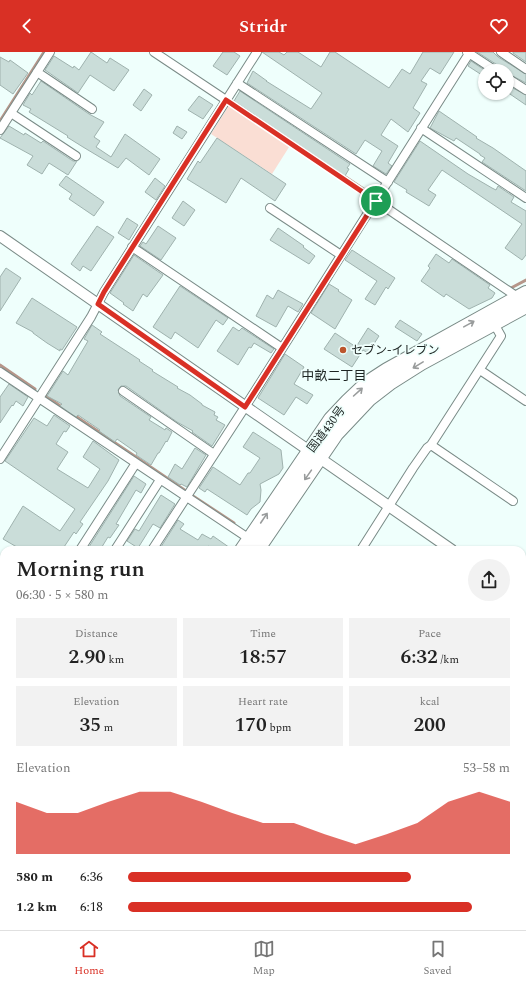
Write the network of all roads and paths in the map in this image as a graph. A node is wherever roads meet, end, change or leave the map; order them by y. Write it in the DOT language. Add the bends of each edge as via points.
graph roads {
  1 [pos="50,52"];
  2 [pos="154,52"];
  3 [pos="257,52"];
  4 [pos="468,52"];
  5 [pos="501,52"];
  6 [pos="486,64"];
  7 [pos="526,69"];
  8 [pos="37,72"];
  9 [pos="514,82"];
  10 [pos="237,83"];
  11 [pos="526,90"];
  12 [pos="226,100"];
  13 [pos="92,109"];
  14 [pos="11,113"];
  15 [pos="422,128"];
  16 [pos="0,130"];
  17 [pos="76,156"];
  18 [pos="388,182"];
  19 [pos="526,198"];
  20 [pos="376,201"];
  21 [pos="270,208"];
  22 [pos="0,236"];
  23 [pos="132,247"];
  24 [pos="341,255"];
  25 [pos="524,301"];
  26 [pos="98,304"];
  27 [pos="491,318"];
  28 [pos="282,348"];
  29 [pos="480,370"];
  30 [pos="0,372"];
  31 [pos="123,391"];
  32 [pos="39,398"];
  33 [pos="526,401"];
  34 [pos="245,407"];
  35 [pos="431,445"];
  36 [pos="214,454"];
  37 [pos="314,455"];
  38 [pos="0,459"];
  39 [pos="136,463"];
  40 [pos="160,480"];
  41 [pos="186,497"];
  42 [pos="513,501"];
  43 [pos="389,507"];
  44 [pos="83,546"];
  45 [pos="118,546"];
  46 [pos="155,546"];
  47 [pos="253,546"];
  48 [pos="255,546"];
  49 [pos="365,546"];
  50 [pos="446,546"];
  1 -- 8 [label="street"];
  2 -- 12 [label="street"];
  3 -- 10 [label="street"];
  4 -- 6 [label="street"];
  4 -- 15 [label="street"];
  5 -- 7 [label="street"];
  8 -- 13 [label="street"];
  8 -- 14 [label="street"];
  9 -- 11 [label="street"];
  10 -- 12 [label="street"];
  10 -- 18 [label="street"];
  12 -- 20 [label="path"];
  12 -- 23 [label="street"];
  14 -- 16 [label="street"];
  14 -- 17 [label="street"];
  15 -- 18 [label="street"];
  15 -- 19 [label="street"];
  18 -- 20 [label="street"];
  20 -- 24 [label="street"];
  20 -- 25 [label="street"];
  21 -- 24 [label="street"];
  22 -- 26 [label="street"];
  23 -- 26 [label="street"];
  23 -- 28 [label="street"];
  24 -- 28 [label="street"];
  25 -- 27 [label="highway, 国道430号"];
  26 -- 32 [label="street"];
  26 -- 34 [label="street"];
  27 -- 29 [label="street" via="501,336"];
  27 -- 37 [label="highway, 国道430号" via="369,399"];
  28 -- 34 [label="street"];
  29 -- 33 [label="street"];
  29 -- 35 [label="street"];
  30 -- 32 [label="street"];
  31 -- 36 [label="street"];
  32 -- 38 [label="street"];
  32 -- 39 [label="street"];
  34 -- 36 [label="street"];
  34 -- 37 [label="street"];
  35 -- 42 [label="street"];
  35 -- 43 [label="street"];
  36 -- 41 [label="street"];
  37 -- 43 [label="street"];
  37 -- 48 [label="highway, 国道430号"];
  39 -- 40 [label="street"];
  39 -- 44 [label="street"];
  40 -- 41 [label="street"];
  40 -- 45 [label="street"];
  41 -- 46 [label="street"];
  41 -- 47 [label="street"];
  43 -- 49 [label="street"];
  43 -- 50 [label="street"];
}
